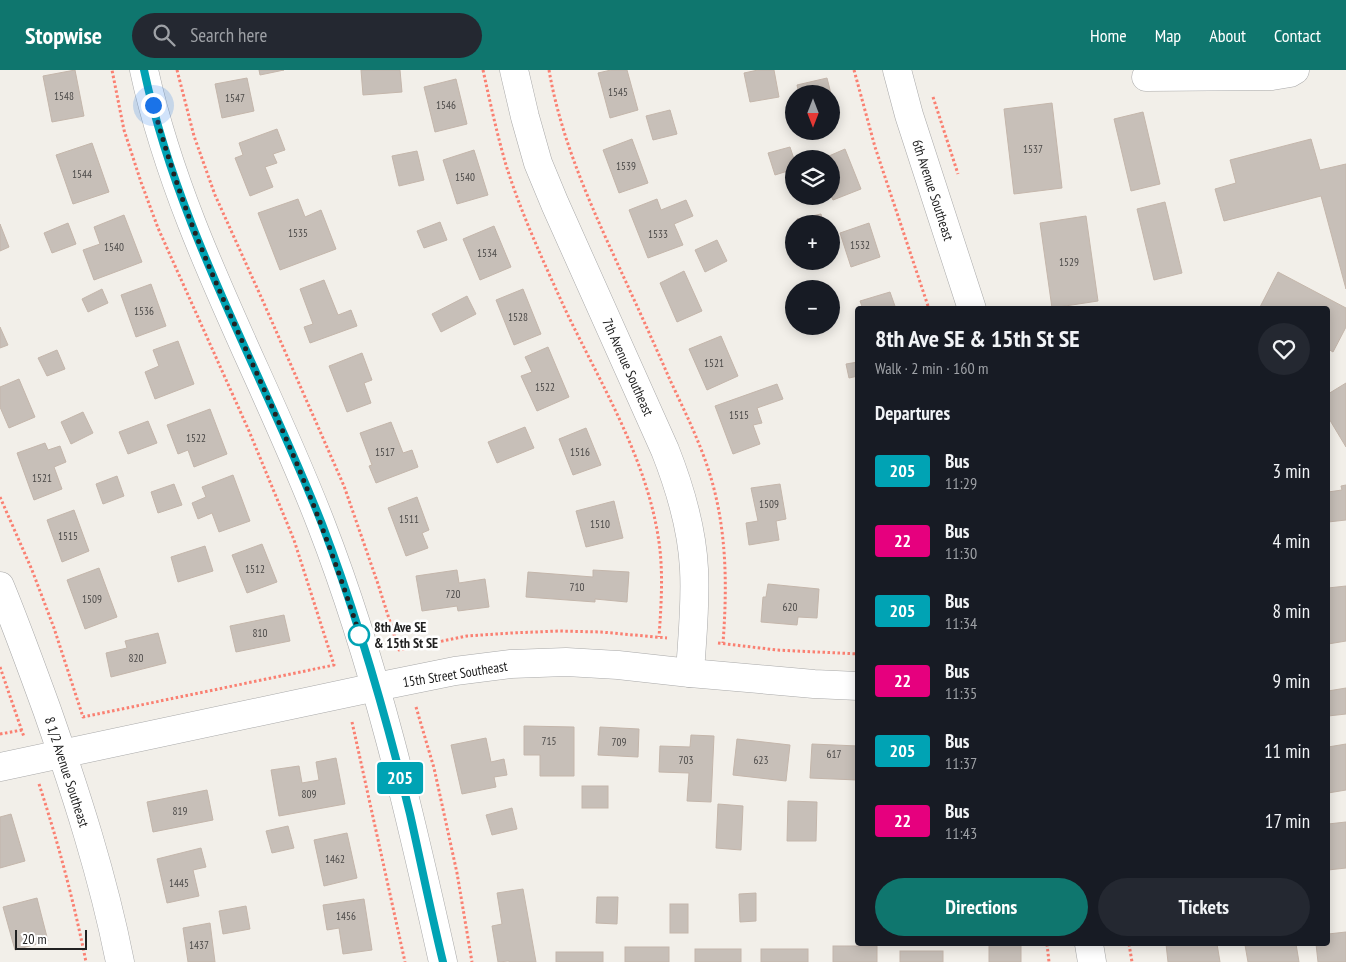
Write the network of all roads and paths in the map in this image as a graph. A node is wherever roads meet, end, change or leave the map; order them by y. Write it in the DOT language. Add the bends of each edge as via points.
graph roads {
  1 [pos="112,70"];
  2 [pos="144,70"];
  3 [pos="177,70"];
  4 [pos="484,70"];
  5 [pos="514,70"];
  6 [pos="854,70"];
  7 [pos="897,70"];
  8 [pos="1295,70"];
  9 [pos="1146,77"];
  10 [pos="929,306"];
  11 [pos="971,306"];
  12 [pos="0,497"];
  13 [pos="0,586"];
  14 [pos="659,637"];
  15 [pos="723,643"];
  16 [pos="400,650"];
  17 [pos="855,654"];
  18 [pos="0,667"];
  19 [pos="690,673"];
  20 [pos="855,686"];
  21 [pos="376,687"];
  22 [pos="416,707"];
  23 [pos="352,722"];
  24 [pos="22,730"];
  25 [pos="0,734"];
  26 [pos="62,753"];
  27 [pos="32,760"];
  28 [pos="0,767"];
  29 [pos="1047,946"];
  30 [pos="1089,946"];
  31 [pos="1129,946"];
  32 [pos="86,962"];
  33 [pos="120,962"];
  34 [pos="405,962"];
  35 [pos="442,962"];
  36 [pos="472,962"];
  37 [pos="1049,962"];
  38 [pos="1092,962"];
  39 [pos="1132,962"];
  1 -- 12 [label="path" via="124,130 158,228 246,422 294,540 334,665 83,717 54,628"];
  2 -- 21 [label="street" via="180,194 321,524"];
  3 -- 16 [label="path" via="194,136 215,195 344,486"];
  4 -- 14 [label="path" via="507,168 528,225 646,483 660,550"];
  5 -- 19 [label="street, 7th Avenue Southeast" via="538,163 665,450 684,502 694,568"];
  6 -- 10 [label="path" via="875,147"];
  7 -- 11 [label="street, 6th Avenue Southeast"];
  8 -- 9 [label="street" via="1290,74 1272,76"];
  13 -- 26 [label="street, 8 1/2 Avenue Southeast"];
  15 -- 17 [label="path" via="777,650"];
  18 -- 24 [label="path"];
  19 -- 20 [label="street, 15th Street Southeast"];
  19 -- 21 [label="street, 15th Street Southeast" via="566,662 512,664 455,671"];
  21 -- 26 [label="street, 15th Street Southeast"];
  21 -- 35 [label="street" via="409,813"];
  22 -- 36 [label="path" via="434,768"];
  23 -- 34 [label="path"];
  24 -- 25 [label="path"];
  24 -- 27 [label="path"];
  26 -- 27 [label="street, 15th Street Southeast"];
  26 -- 33 [label="street, 8 1/2 Avenue Southeast" via="92,847"];
  27 -- 28 [label="street, 15th Street Southeast"];
  27 -- 32 [label="path"];
  29 -- 37 [label="path"];
  30 -- 38 [label="street"];
  31 -- 39 [label="path"];
}
